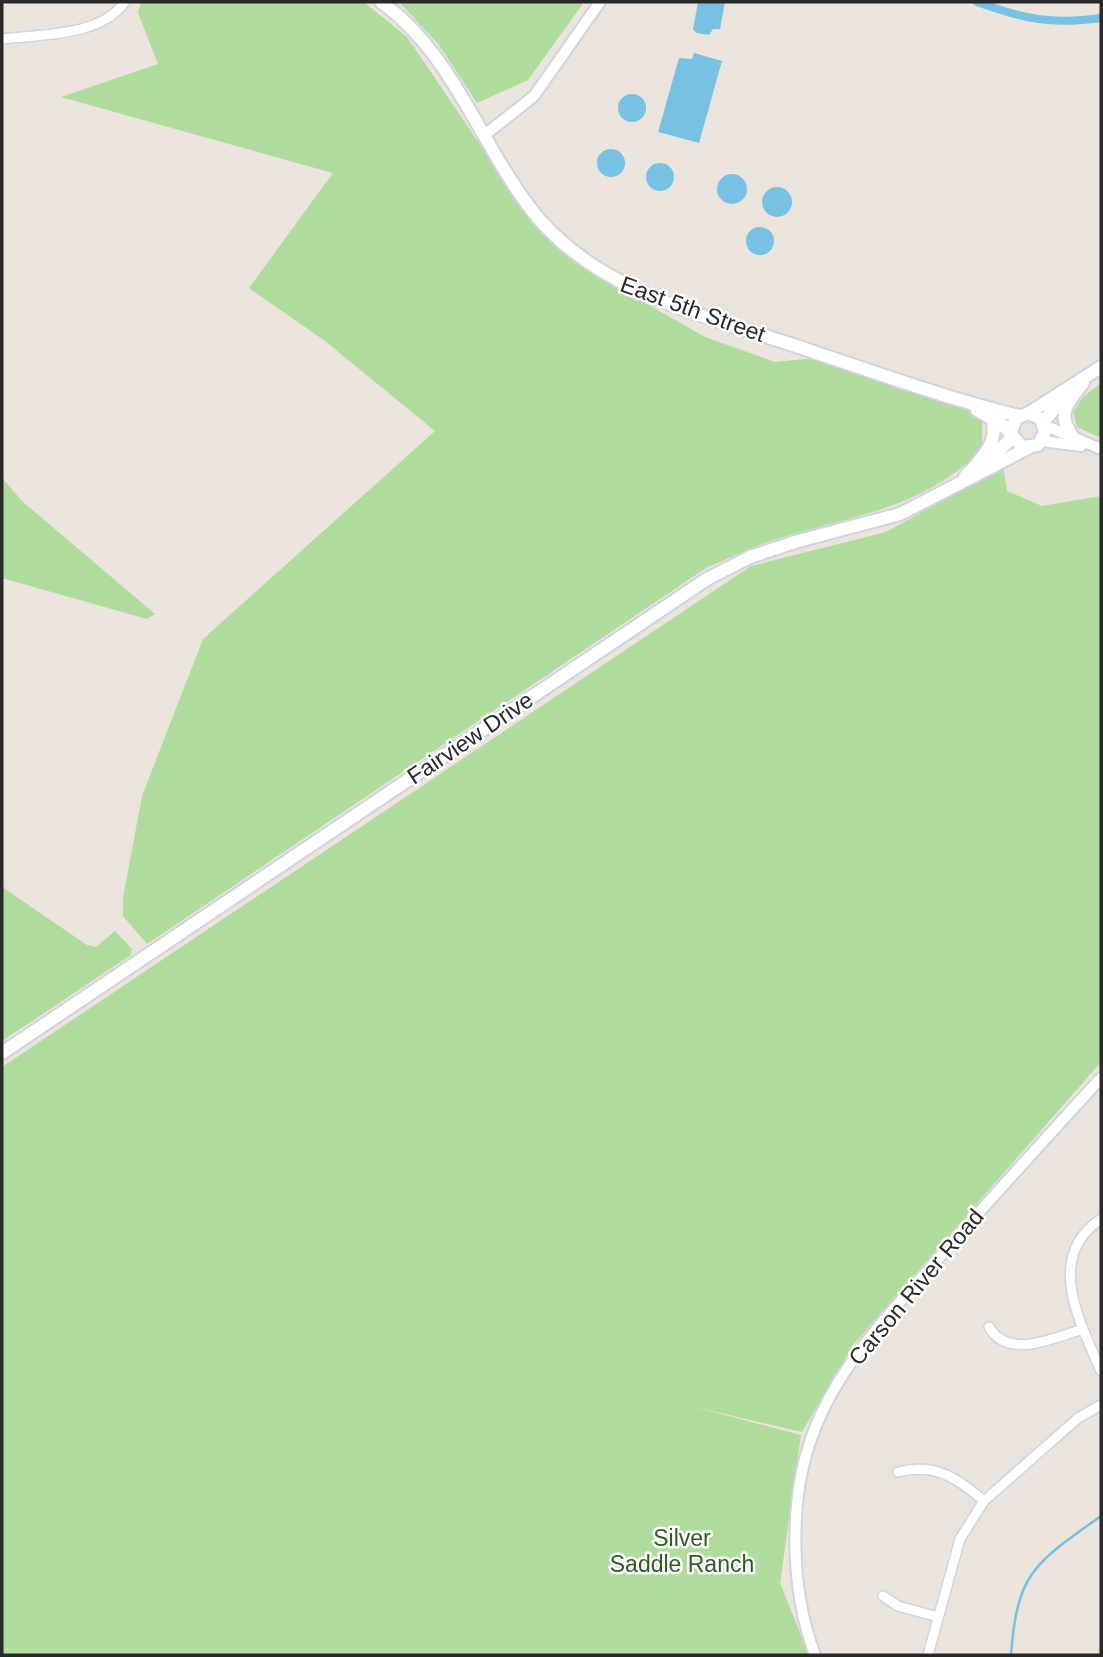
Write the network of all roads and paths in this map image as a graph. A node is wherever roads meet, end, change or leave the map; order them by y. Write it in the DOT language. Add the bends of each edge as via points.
graph roads {
  1 [pos="125,2"];
  2 [pos="381,2"];
  3 [pos="600,2"];
  4 [pos="2,39"];
  5 [pos="486,134"];
  6 [pos="1091,374"];
  7 [pos="961,402"];
  8 [pos="1024,415"];
  9 [pos="992,418"];
  10 [pos="1044,423"];
  11 [pos="1011,435"];
  12 [pos="1073,437"];
  13 [pos="1042,441"];
  14 [pos="1028,448"];
  15 [pos="1101,450"];
  16 [pos="962,483"];
  17 [pos="2,1054"];
  18 [pos="1101,1078"];
  19 [pos="1101,1219"];
  20 [pos="989,1327"];
  21 [pos="1083,1329"];
  22 [pos="1101,1371"];
  23 [pos="1101,1405"];
  24 [pos="898,1472"];
  25 [pos="984,1500"];
  26 [pos="883,1596"];
  27 [pos="937,1617"];
  28 [pos="815,1655"];
  29 [pos="928,1655"];
  1 -- 4 [label="street" via="94,25"];
  2 -- 5 [label="main road, East 5th Street" via="429,48"];
  3 -- 5 [label="street" via="534,96"];
  5 -- 7 [label="main road, East 5th Street" via="537,216 567,247 609,277 662,300"];
  6 -- 8 [label="main road"];
  6 -- 10 [label="main road"];
  6 -- 12 [label="main road" via="1063,415 1063,424"];
  7 -- 8 [label="main road, East 5th Street"];
  7 -- 9 [label="main road, East 5th Street"];
  8 -- 10 [label="main road"];
  8 -- 11 [label="main road" via="1012,423"];
  9 -- 11 [label="main road, East 5th Street"];
  9 -- 16 [label="main road" via="996,432 992,443"];
  10 -- 12 [label="street"];
  10 -- 13 [label="main road"];
  11 -- 14 [label="main road" via="1019,446"];
  11 -- 16 [label="main road, Fairview Drive"];
  12 -- 15 [label="street"];
  13 -- 14 [label="main road"];
  13 -- 15 [label="street"];
  14 -- 16 [label="main road, Fairview Drive"];
  16 -- 17 [label="main road, Fairview Drive" via="901,514 750,557 707,579"];
  18 -- 28 [label="street, Carson River Road" via="885,1319 841,1376 813,1432 800,1488 795,1544 798,1590"];
  19 -- 21 [label="street" via="1080,1239 1068,1269"];
  20 -- 21 [label="street" via="1005,1342 1023,1344"];
  21 -- 22 [label="street"];
  23 -- 25 [label="street" via="1078,1418"];
  24 -- 25 [label="street" via="919,1467 942,1473"];
  25 -- 27 [label="street" via="960,1539"];
  26 -- 27 [label="street" via="898,1606"];
  27 -- 29 [label="street"];
}
